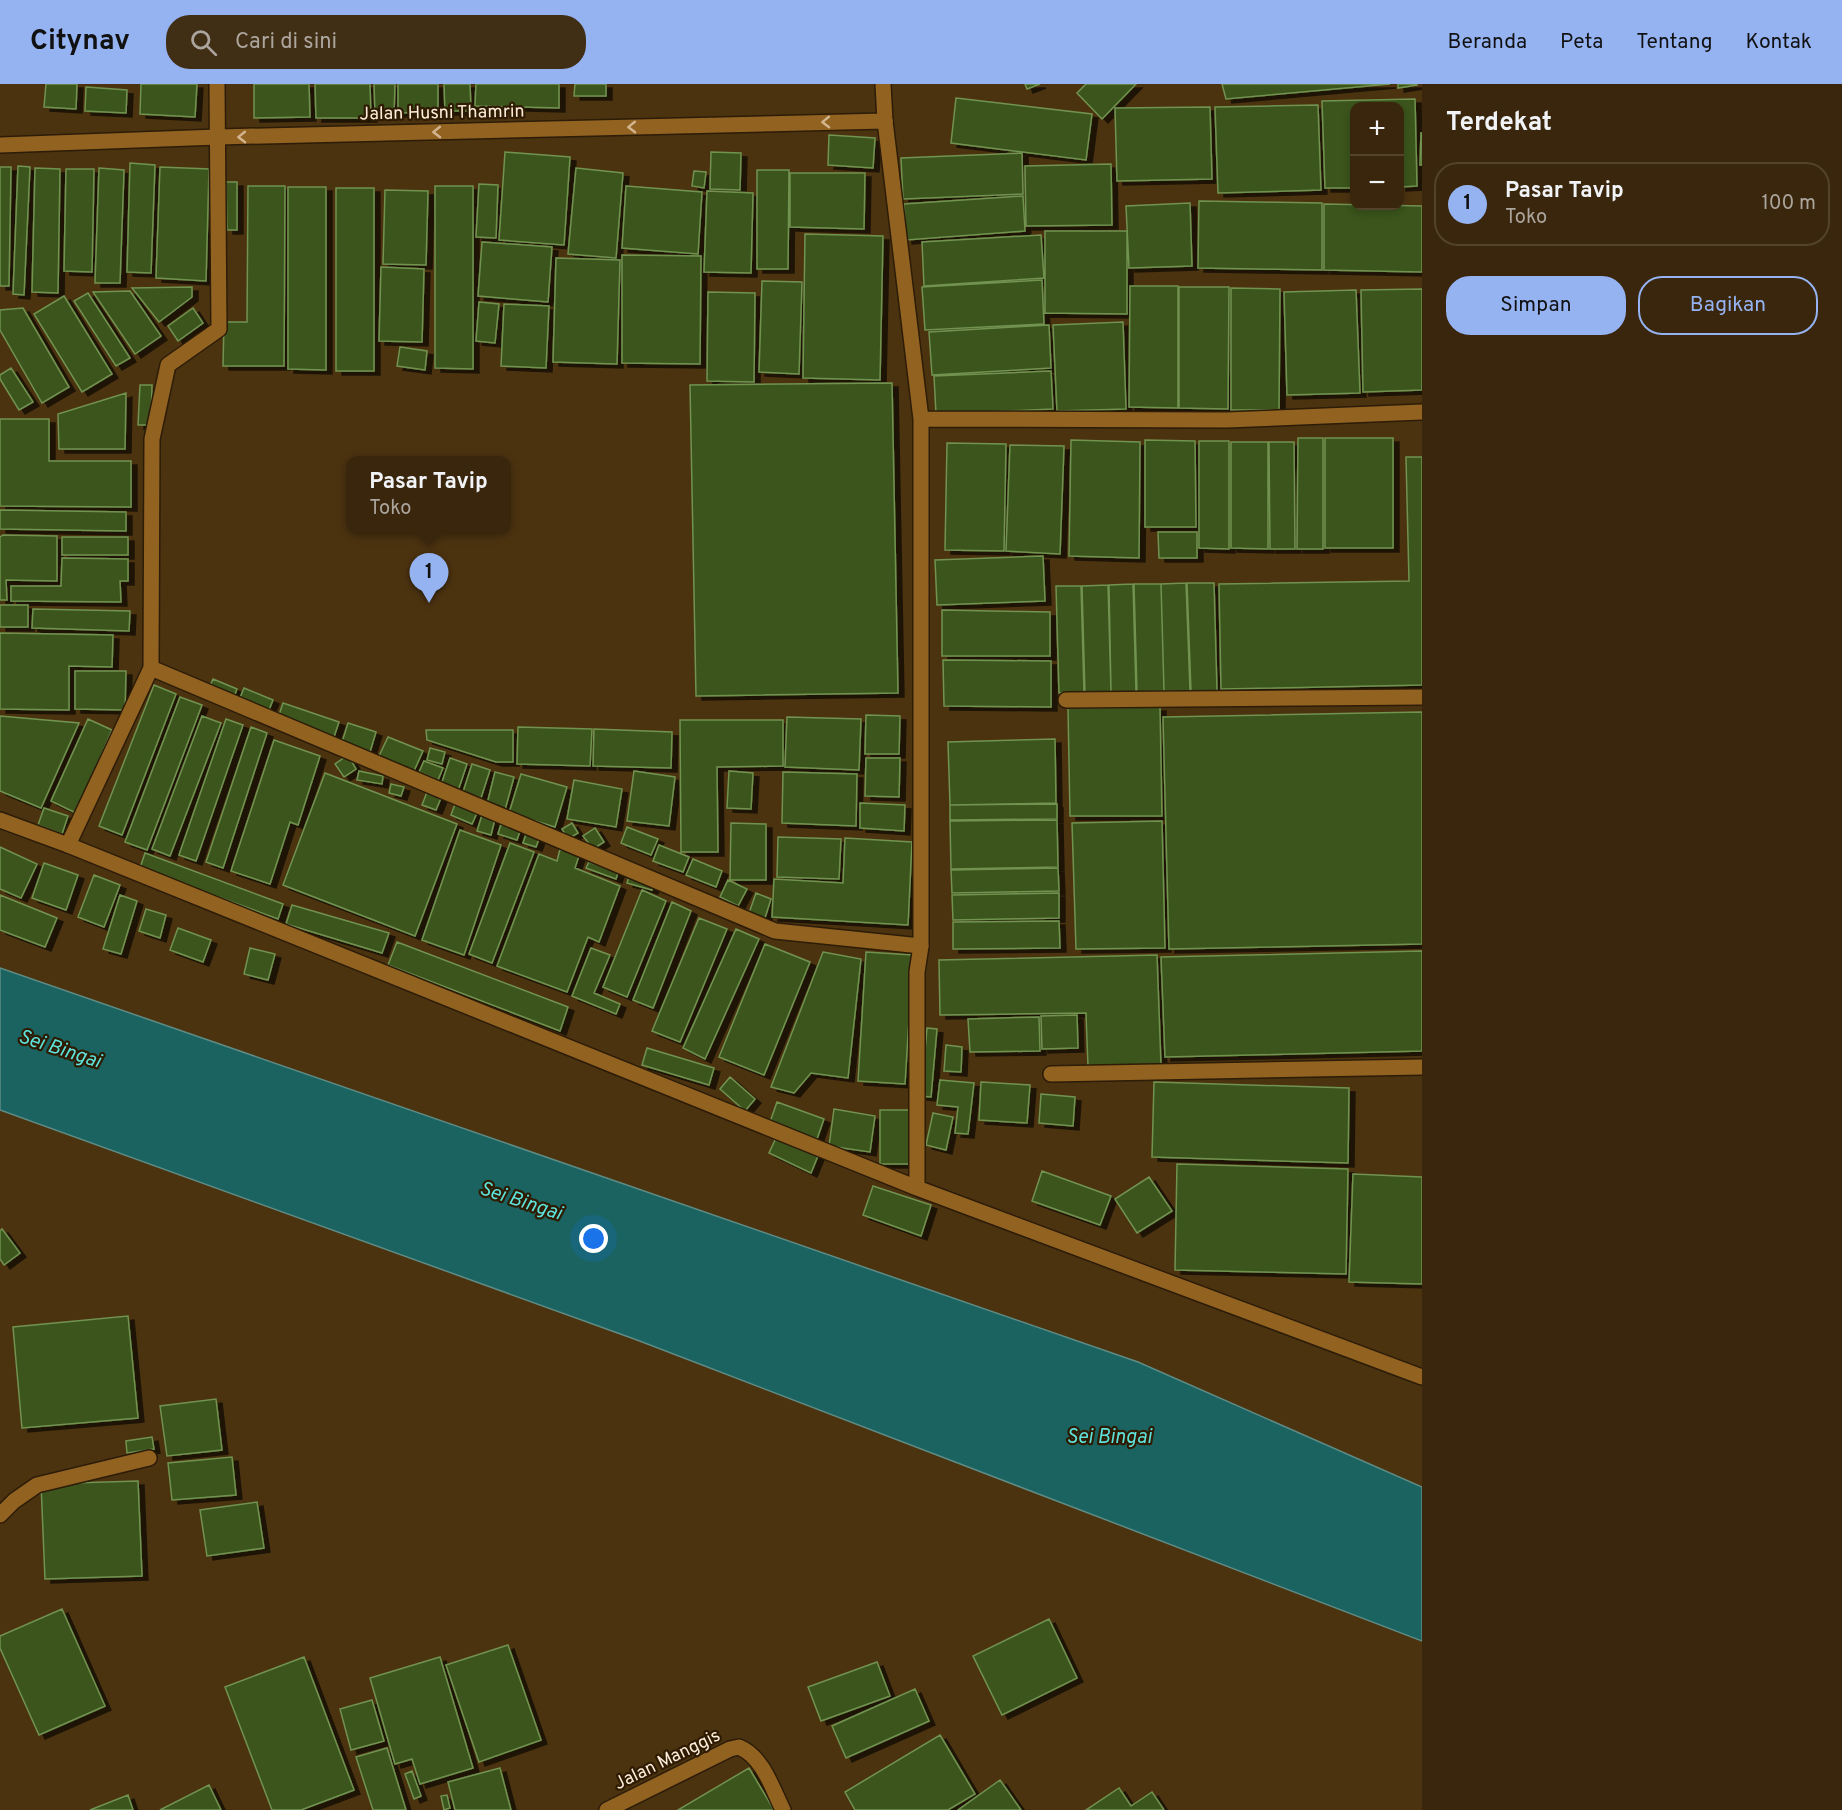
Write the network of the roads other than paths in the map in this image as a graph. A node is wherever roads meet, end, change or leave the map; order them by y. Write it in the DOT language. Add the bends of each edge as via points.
graph roads {
  1 [pos="217,84"];
  2 [pos="883,84"];
  3 [pos="885,121"];
  4 [pos="218,137"];
  5 [pos="0,145"];
  6 [pos="1422,411"];
  7 [pos="921,419"];
  8 [pos="151,668"];
  9 [pos="1422,697"];
  10 [pos="1066,700"];
  11 [pos="0,819"];
  12 [pos="68,845"];
  13 [pos="921,946"];
  14 [pos="1422,1067"];
  15 [pos="1051,1074"];
  16 [pos="918,1188"];
  17 [pos="1422,1377"];
  18 [pos="149,1458"];
  19 [pos="0,1515"];
  20 [pos="607,1810"];
  21 [pos="783,1810"];
  1 -- 4 [label="street"];
  2 -- 3 [label="street"];
  3 -- 4 [label="street, Jalan Husni Thamrin, one-way"];
  3 -- 7 [label="street"];
  4 -- 5 [label="street, Jalan Husni Thamrin"];
  4 -- 8 [label="street" via="219,329 168,365 153,439"];
  6 -- 7 [label="street" via="1227,420"];
  7 -- 13 [label="street"];
  8 -- 12 [label="street"];
  8 -- 13 [label="street" via="775,931"];
  9 -- 10 [label="street"];
  11 -- 12 [label="street"];
  12 -- 16 [label="street"];
  13 -- 16 [label="street" via="917,972"];
  14 -- 15 [label="street"];
  16 -- 17 [label="street"];
  18 -- 19 [label="street" via="37,1485"];
  20 -- 21 [label="street, Jalan Manggis" via="739,1747 761,1767"];
}
